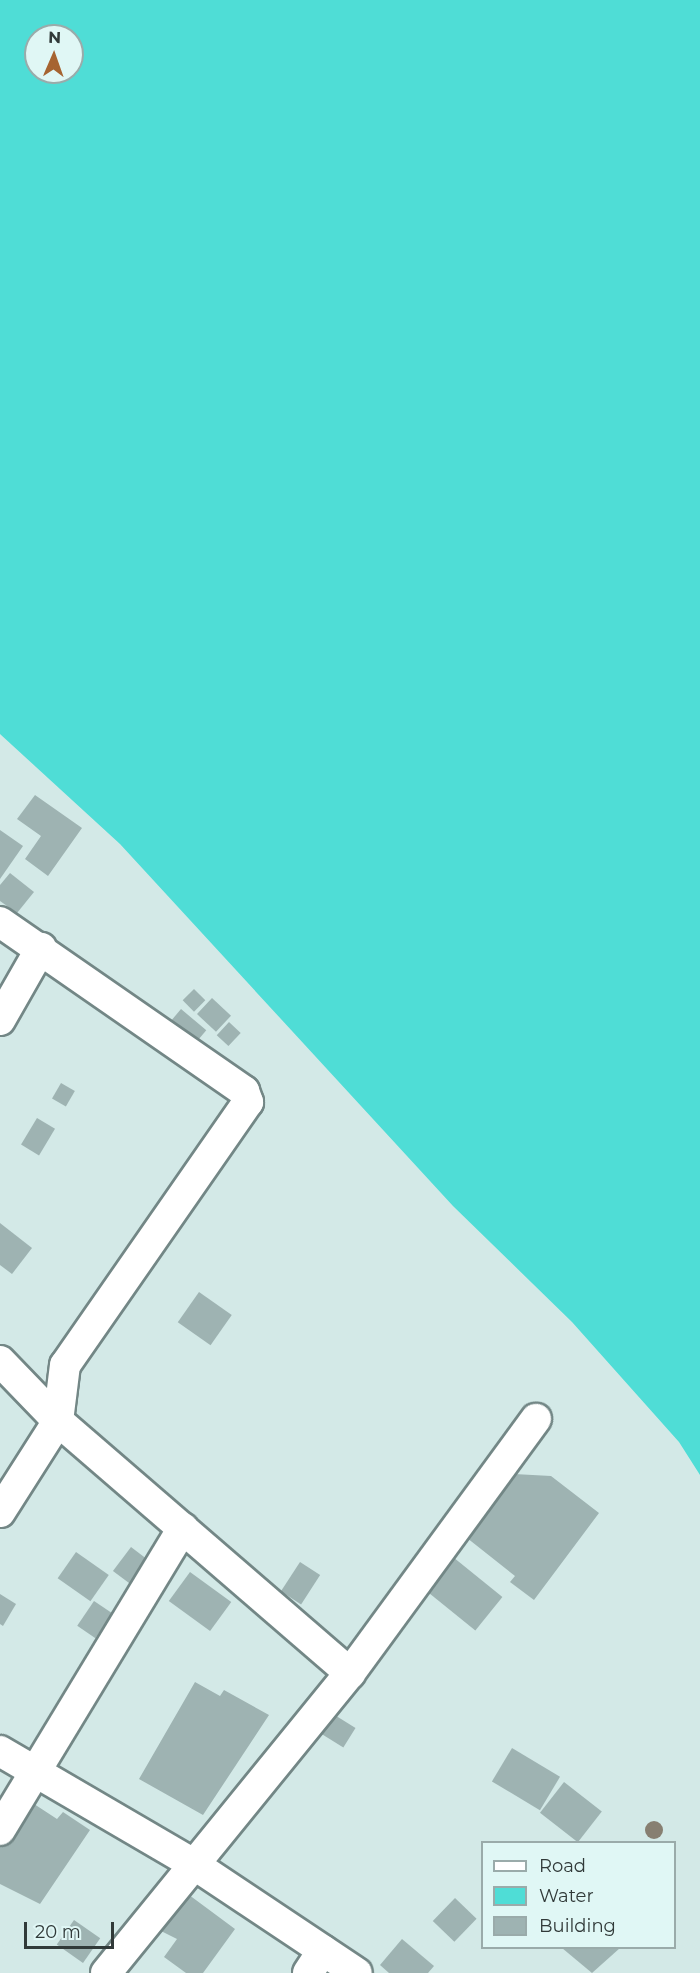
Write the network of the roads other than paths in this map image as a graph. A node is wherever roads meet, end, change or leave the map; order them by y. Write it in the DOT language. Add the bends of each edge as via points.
graph roads {
  1 [pos="0,922"];
  2 [pos="41,948"];
  3 [pos="0,1020"];
  4 [pos="0,1361"];
  5 [pos="536,1419"];
  6 [pos="58,1421"];
  7 [pos="0,1512"];
  8 [pos="183,1528"];
  9 [pos="350,1673"];
  10 [pos="0,1751"];
  11 [pos="39,1772"];
  12 [pos="0,1830"];
  13 [pos="192,1863"];
  14 [pos="316,1961"];
  15 [pos="106,1973"];
  16 [pos="357,1973"];
  1 -- 2 [label="street"];
  2 -- 3 [label="street"];
  2 -- 6 [label="street" via="244,1090 248,1102 65,1365"];
  4 -- 6 [label="street"];
  5 -- 9 [label="street"];
  6 -- 7 [label="street"];
  6 -- 8 [label="street"];
  8 -- 9 [label="street"];
  8 -- 11 [label="street"];
  9 -- 13 [label="street"];
  10 -- 11 [label="street"];
  11 -- 12 [label="street"];
  11 -- 13 [label="street"];
  13 -- 14 [label="street"];
  13 -- 15 [label="street"];
  14 -- 16 [label="street"];
}
